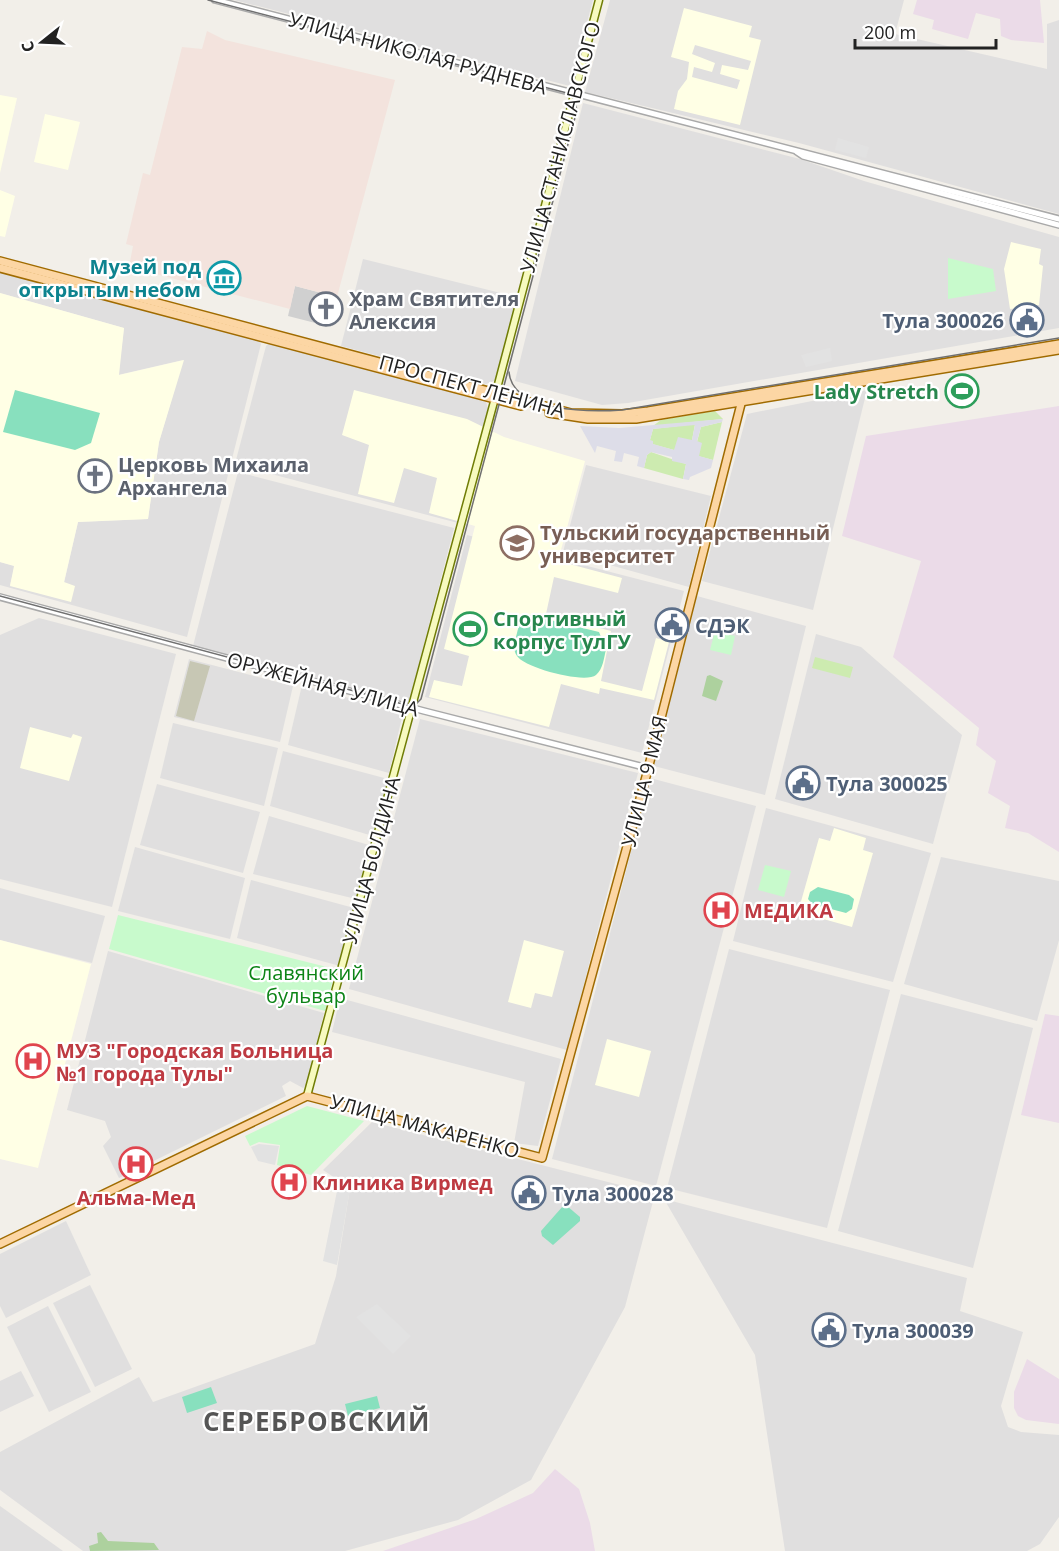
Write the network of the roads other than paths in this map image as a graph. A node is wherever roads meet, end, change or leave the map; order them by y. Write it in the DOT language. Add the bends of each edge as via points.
graph roads {
  1 [pos="215,0"];
  2 [pos="599,0"];
  3 [pos="574,94"];
  4 [pos="796,151"];
  5 [pos="1059,219"];
  6 [pos="1059,225"];
  7 [pos="0,261"];
  8 [pos="0,268"];
  9 [pos="79,285"];
  10 [pos="1059,344"];
  11 [pos="1059,350"];
  12 [pos="495,395"];
  13 [pos="742,399"];
  14 [pos="0,597"];
  15 [pos="411,707"];
  16 [pos="648,768"];
  17 [pos="307,1096"];
  18 [pos="542,1158"];
  19 [pos="0,1244"];
  1 -- 3 [label="street, УЛИЦА НИКОЛАЯ РУДНЕВА"];
  2 -- 3 [label="main road, УЛИЦА СТАНИСЛАВСКОГО"];
  3 -- 4 [label="street, УЛИЦА НИКОЛАЯ РУДНЕВА"];
  3 -- 12 [label="main road, УЛИЦА СТАНИСЛАВСКОГО"];
  4 -- 5 [label="street, УЛИЦА НИКОЛАЯ РУДНЕВА"];
  4 -- 6 [label="street, УЛИЦА НИКОЛАЯ РУДНЕВА"];
  7 -- 9 [label="main road, ПРОСПЕКТ ЛЕНИНА"];
  8 -- 9 [label="main road, ПРОСПЕКТ ЛЕНИНА"];
  9 -- 12 [label="main road, ПРОСПЕКТ ЛЕНИНА"];
  10 -- 13 [label="main road, ПРОСПЕКТ ЛЕНИНА"];
  11 -- 13 [label="main road, ПРОСПЕКТ ЛЕНИНА"];
  12 -- 13 [label="main road, ПРОСПЕКТ ЛЕНИНА" via="594,415"];
  12 -- 13 [label="main road, ПРОСПЕКТ ЛЕНИНА" via="572,418 620,420"];
  12 -- 15 [label="main road, УЛИЦА БОЛДИНА"];
  13 -- 16 [label="main road, УЛИЦА 9 МАЯ"];
  14 -- 15 [label="street, ОРУЖЕЙНАЯ УЛИЦА"];
  15 -- 16 [label="street, ОРУЖЕЙНАЯ УЛИЦА"];
  15 -- 17 [label="main road, УЛИЦА БОЛДИНА"];
  16 -- 18 [label="main road, УЛИЦА 9 МАЯ"];
  17 -- 18 [label="main road, УЛИЦА МАКАРЕНКО"];
  17 -- 19 [label="main road"];
}
